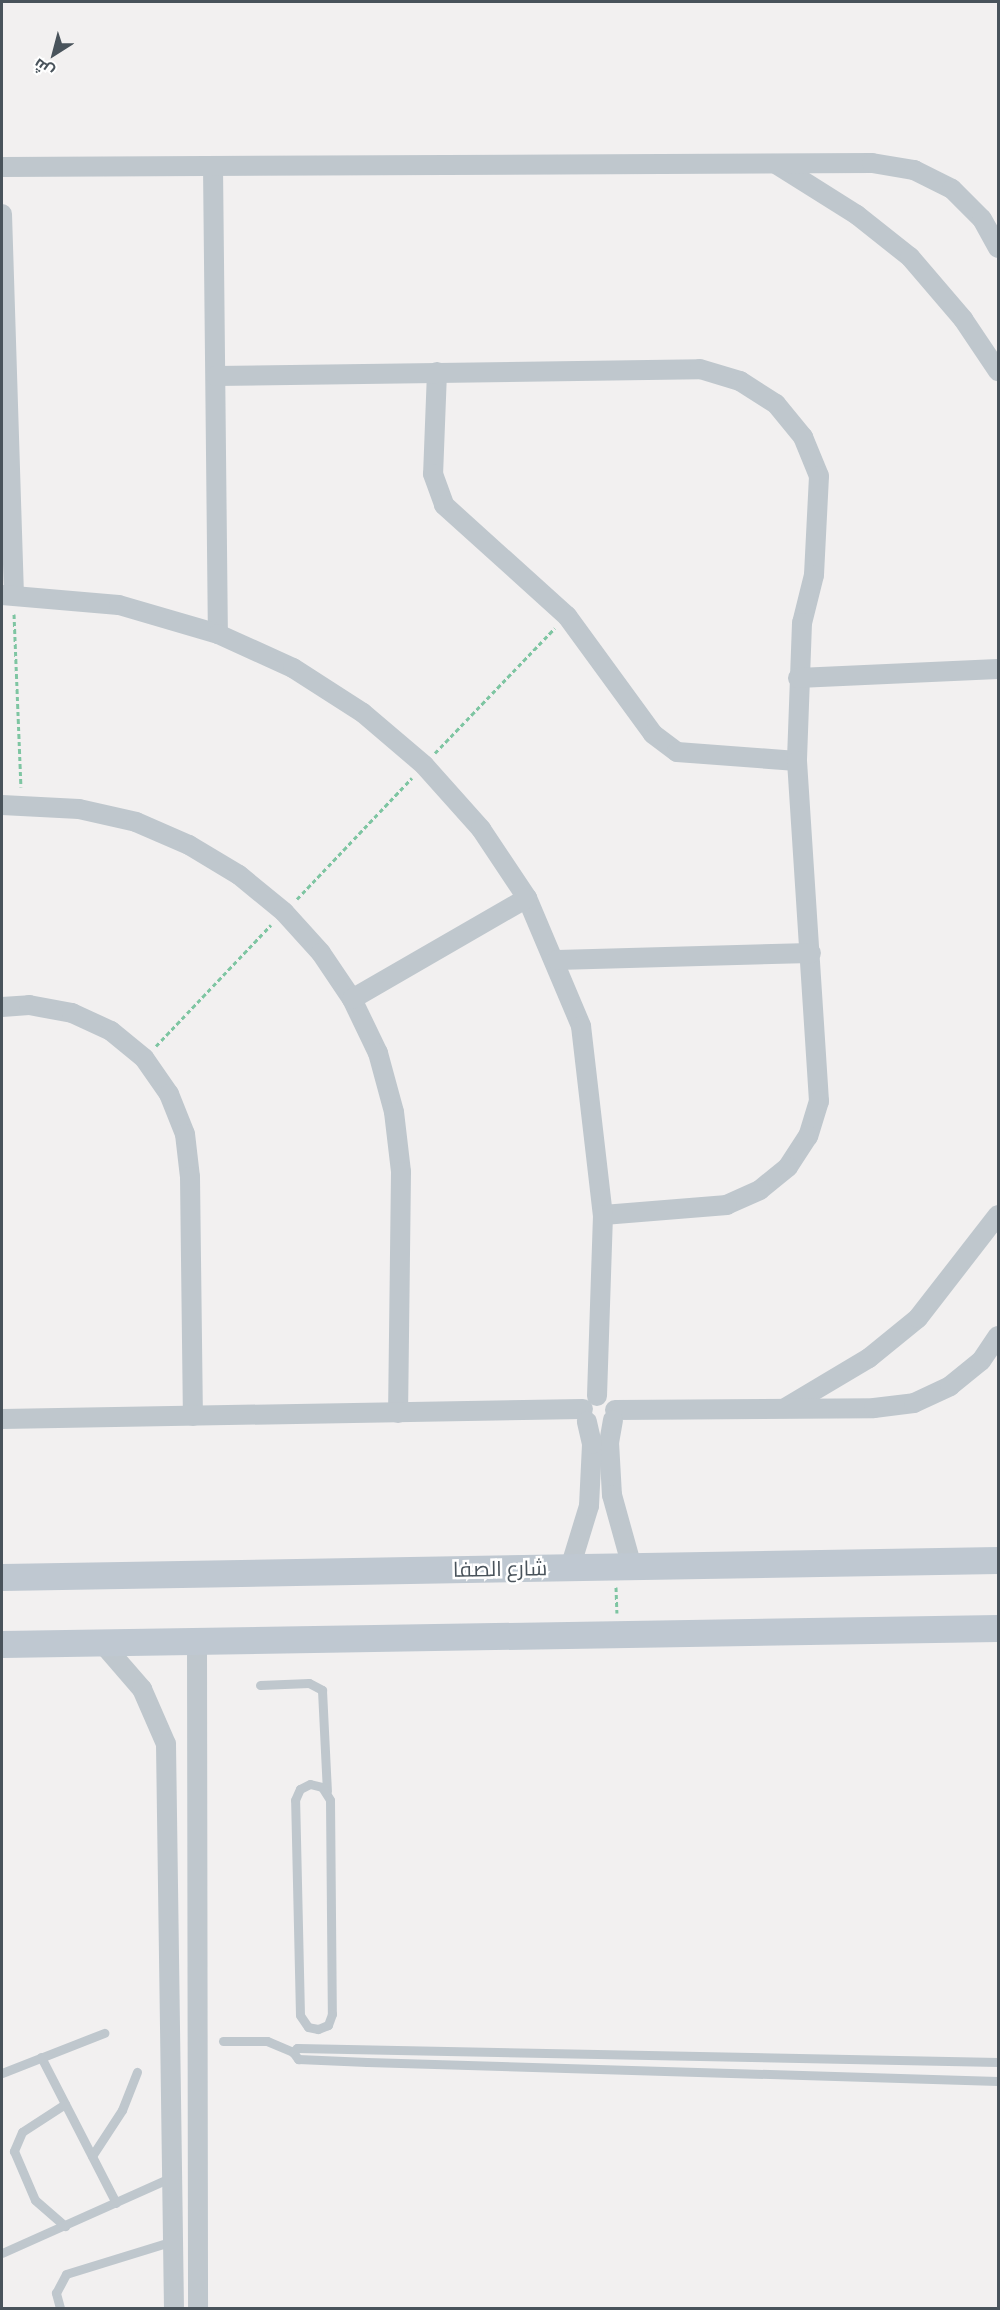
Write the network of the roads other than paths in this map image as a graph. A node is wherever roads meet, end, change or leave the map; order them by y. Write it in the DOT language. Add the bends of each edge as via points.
graph roads {
  1 [pos="776,164"];
  2 [pos="213,166"];
  3 [pos="2,167"];
  4 [pos="2,214"];
  5 [pos="999,248"];
  6 [pos="999,371"];
  7 [pos="437,372"];
  8 [pos="216,376"];
  9 [pos="8,595"];
  10 [pos="218,633"];
  11 [pos="999,669"];
  12 [pos="798,678"];
  13 [pos="797,761"];
  14 [pos="11,805"];
  15 [pos="527,898"];
  16 [pos="812,953"];
  17 [pos="557,960"];
  18 [pos="352,999"];
  19 [pos="2,1007"];
  20 [pos="603,1215"];
  21 [pos="999,1215"];
  22 [pos="999,1336"];
  23 [pos="589,1409"];
  24 [pos="783,1409"];
  25 [pos="398,1413"];
  26 [pos="614,1415"];
  27 [pos="193,1416"];
  28 [pos="2,1419"];
  29 [pos="999,1560"];
  30 [pos="623,1567"];
  31 [pos="570,1568"];
  32 [pos="2,1577"];
  33 [pos="999,1628"];
  34 [pos="196,1643"];
  35 [pos="2,1644"];
  36 [pos="103,1644"];
  37 [pos="260,1686"];
  38 [pos="327,1791"];
  39 [pos="197,1901"];
  40 [pos="168,1902"];
  41 [pos="318,2030"];
  42 [pos="104,2033"];
  43 [pos="223,2041"];
  44 [pos="318,2049"];
  45 [pos="368,2050"];
  46 [pos="293,2052"];
  47 [pos="527,2054"];
  48 [pos="41,2057"];
  49 [pos="917,2061"];
  50 [pos="367,2062"];
  51 [pos="999,2062"];
  52 [pos="527,2067"];
  53 [pos="137,2072"];
  54 [pos="2,2073"];
  55 [pos="917,2079"];
  56 [pos="999,2081"];
  57 [pos="65,2104"];
  58 [pos="172,2149"];
  59 [pos="198,2150"];
  60 [pos="92,2156"];
  61 [pos="172,2177"];
  62 [pos="116,2203"];
  63 [pos="66,2226"];
  64 [pos="173,2241"];
  65 [pos="2,2253"];
  66 [pos="60,2308"];
  67 [pos="174,2308"];
  68 [pos="198,2308"];
  1 -- 2 [label="street"];
  1 -- 5 [label="street" via="872,163 914,170 952,189 982,219"];
  1 -- 6 [label="street" via="857,215 910,257 963,319"];
  2 -- 3 [label="street"];
  2 -- 8 [label="street"];
  4 -- 9 [label="street"];
  7 -- 8 [label="street"];
  7 -- 12 [label="street" via="700,369 740,381 776,404 803,437 819,476 820,525 802,623"];
  7 -- 13 [label="street" via="436,490 444,505 567,616 663,745 691,754"];
  8 -- 10 [label="street"];
  9 -- 10 [label="street" via="119,605"];
  10 -- 15 [label="street" via="293,668 363,713 424,765 481,829"];
  11 -- 12 [label="street"];
  12 -- 13 [label="street"];
  13 -- 16 [label="street"];
  14 -- 18 [label="street" via="79,809 136,822 219,862 285,912 321,953"];
  15 -- 17 [label="street"];
  15 -- 18 [label="street"];
  16 -- 17 [label="street"];
  16 -- 20 [label="street" via="819,1101 808,1136 788,1167 760,1190 727,1205"];
  17 -- 20 [label="street" via="581,1026"];
  18 -- 25 [label="street" via="378,1053 394,1112 401,1172"];
  19 -- 27 [label="street" via="29,1005 72,1013 111,1031 144,1058 169,1094 185,1134 190,1176"];
  20 -- 23 [label="street"];
  21 -- 24 [label="street" via="918,1318 869,1358"];
  22 -- 24 [label="street" via="981,1361 950,1386 914,1403 874,1408"];
  23 -- 25 [label="street"];
  23 -- 26 [label="street" via="607,1398"];
  23 -- 26 [label="street" via="600,1427"];
  23 -- 31 [label="street" via="590,1498"];
  24 -- 26 [label="street"];
  25 -- 27 [label="street"];
  26 -- 30 [label="street" via="609,1442 612,1495"];
  27 -- 28 [label="street"];
  29 -- 30 [label="street, شارع الصفا"];
  30 -- 31 [label="street, شارع الصفا"];
  31 -- 32 [label="street, شارع الصفا"];
  33 -- 34 [label="street"];
  34 -- 36 [label="street"];
  34 -- 39 [label="street"];
  35 -- 36 [label="street"];
  36 -- 40 [label="street" via="142,1689 166,1744"];
  37 -- 38 [label="lane" via="309,1683 322,1690"];
  38 -- 41 [label="lane" via="332,2014 327,2025"];
  38 -- 41 [label="lane" via="310,1784 300,1789 295,1800 300,2015 304,2024"];
  39 -- 40 [label="street"];
  39 -- 59 [label="street"];
  40 -- 58 [label="street"];
  41 -- 44 [label="lane"];
  42 -- 48 [label="lane"];
  43 -- 46 [label="lane" via="267,2041"];
  44 -- 45 [label="lane"];
  44 -- 46 [label="lane" via="297,2048"];
  45 -- 47 [label="lane"];
  45 -- 50 [label="lane"];
  46 -- 50 [label="lane" via="297,2059"];
  47 -- 49 [label="lane"];
  47 -- 52 [label="lane"];
  48 -- 54 [label="lane"];
  48 -- 57 [label="lane"];
  49 -- 51 [label="lane"];
  49 -- 55 [label="lane"];
  50 -- 52 [label="lane"];
  52 -- 55 [label="lane"];
  53 -- 60 [label="lane" via="122,2110"];
  55 -- 56 [label="lane"];
  57 -- 60 [label="lane"];
  57 -- 63 [label="lane" via="22,2132 14,2151 34,2200"];
  58 -- 59 [label="street"];
  58 -- 61 [label="street"];
  59 -- 68 [label="street"];
  60 -- 62 [label="lane"];
  61 -- 62 [label="lane"];
  61 -- 64 [label="street"];
  62 -- 63 [label="lane"];
  63 -- 65 [label="lane"];
  64 -- 66 [label="lane" via="66,2274 56,2293"];
  64 -- 67 [label="street"];
}
